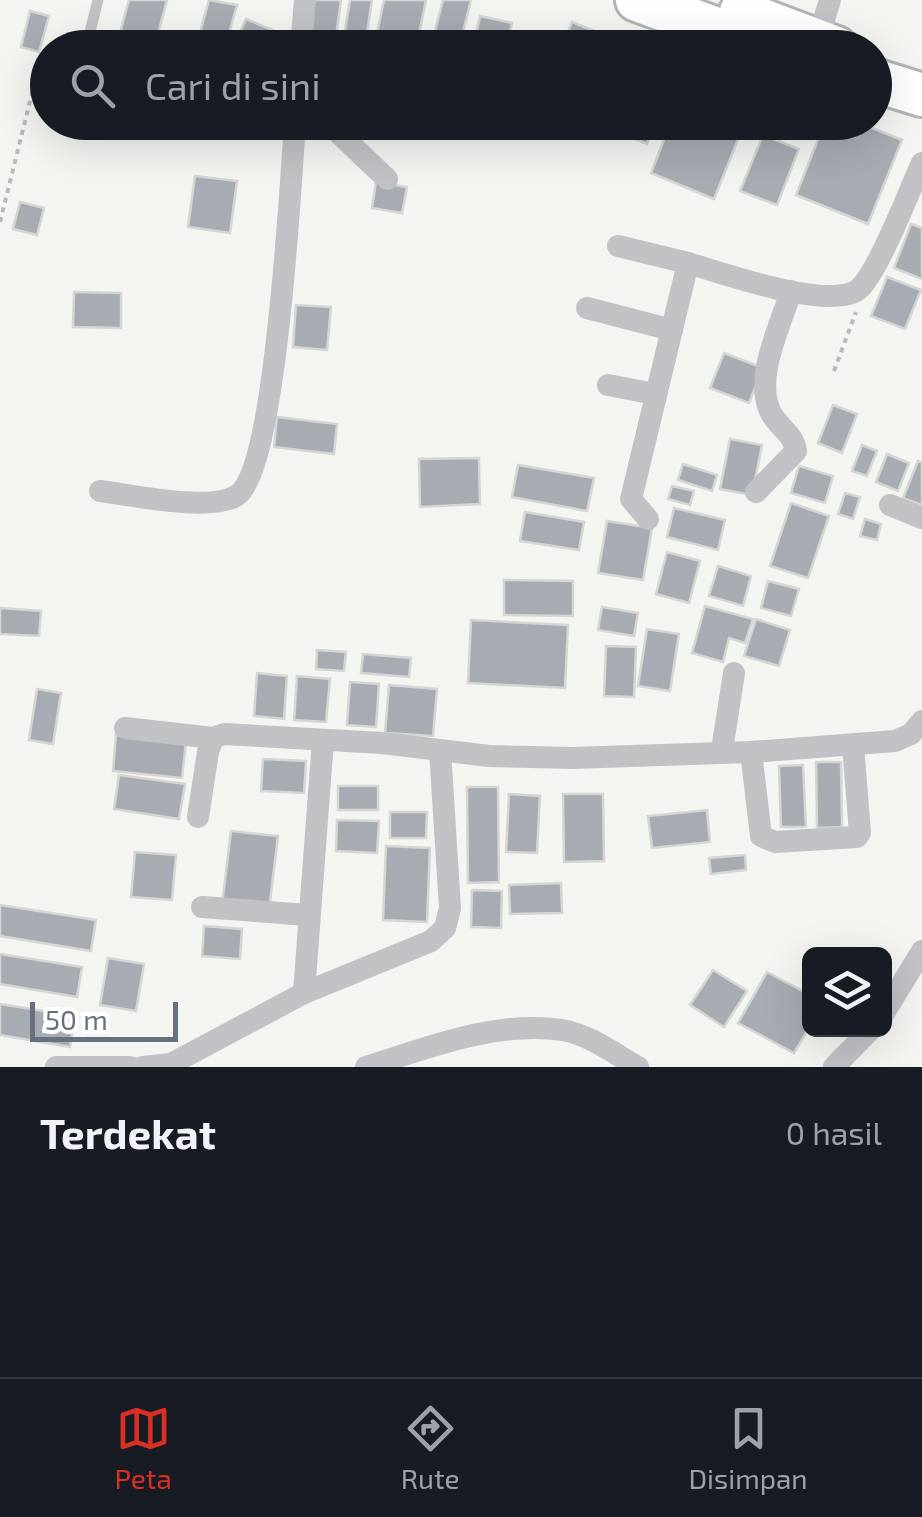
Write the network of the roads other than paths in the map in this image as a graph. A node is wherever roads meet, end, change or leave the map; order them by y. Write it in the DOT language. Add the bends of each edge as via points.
graph roads {
  1 [pos="98,0"];
  2 [pos="305,0"];
  3 [pos="636,0"];
  4 [pos="708,0"];
  5 [pos="830,0"];
  6 [pos="90,30"];
  7 [pos="302,30"];
  8 [pos="710,30"];
  9 [pos="788,30"];
  10 [pos="827,30"];
  11 [pos="892,64"];
  12 [pos="922,73"];
  13 [pos="892,86"];
  14 [pos="922,95"];
  15 [pos="294,140"];
  16 [pos="346,140"];
  17 [pos="922,163"];
  18 [pos="387,179"];
  19 [pos="618,246"];
  20 [pos="688,263"];
  21 [pos="791,291"];
  22 [pos="587,308"];
  23 [pos="672,330"];
  24 [pos="608,384"];
  25 [pos="655,394"];
  26 [pos="100,491"];
  27 [pos="756,492"];
  28 [pos="890,505"];
  29 [pos="922,518"];
  30 [pos="648,520"];
  31 [pos="734,673"];
  32 [pos="124,728"];
  33 [pos="918,732"];
  34 [pos="213,738"];
  35 [pos="322,740"];
  36 [pos="853,744"];
  37 [pos="440,750"];
  38 [pos="722,750"];
  39 [pos="751,752"];
  40 [pos="198,817"];
  41 [pos="202,907"];
  42 [pos="308,916"];
  43 [pos="922,952"];
  44 [pos="304,993"];
  45 [pos="892,999"];
  46 [pos="863,1037"];
  47 [pos="173,1066"];
  48 [pos="56,1067"];
  49 [pos="130,1067"];
  50 [pos="143,1067"];
  51 [pos="366,1067"];
  52 [pos="638,1067"];
  53 [pos="834,1067"];
  1 -- 6 [label="lane"];
  2 -- 7 [label="street"];
  3 -- 8 [label="highway"];
  4 -- 9 [label="highway"];
  5 -- 10 [label="street"];
  11 -- 12 [label="highway"];
  13 -- 14 [label="highway"];
  15 -- 26 [label="street" via="278,335 250,480 240,495 214,502"];
  16 -- 18 [label="street"];
  17 -- 21 [label="street" via="859,290 816,296"];
  19 -- 20 [label="street"];
  20 -- 21 [label="street"];
  20 -- 23 [label="street"];
  21 -- 27 [label="street" via="766,390 772,414 796,451"];
  22 -- 23 [label="street"];
  23 -- 25 [label="street"];
  24 -- 25 [label="street"];
  25 -- 30 [label="street" via="630,500"];
  28 -- 29 [label="street"];
  31 -- 38 [label="street"];
  32 -- 34 [label="street"];
  33 -- 36 [label="street"];
  34 -- 35 [label="street"];
  34 -- 40 [label="street"];
  35 -- 37 [label="street"];
  35 -- 42 [label="street"];
  36 -- 39 [label="street"];
  36 -- 39 [label="street" via="857,838 775,842 760,836"];
  37 -- 38 [label="street" via="572,758"];
  37 -- 44 [label="street" via="450,908 445,928 431,941"];
  38 -- 39 [label="street"];
  41 -- 42 [label="street"];
  42 -- 44 [label="street"];
  43 -- 45 [label="street"];
  44 -- 47 [label="street"];
  46 -- 53 [label="street"];
  47 -- 50 [label="street"];
  48 -- 49 [label="street"];
  51 -- 52 [label="street" via="456,1040 564,1030"];
}
